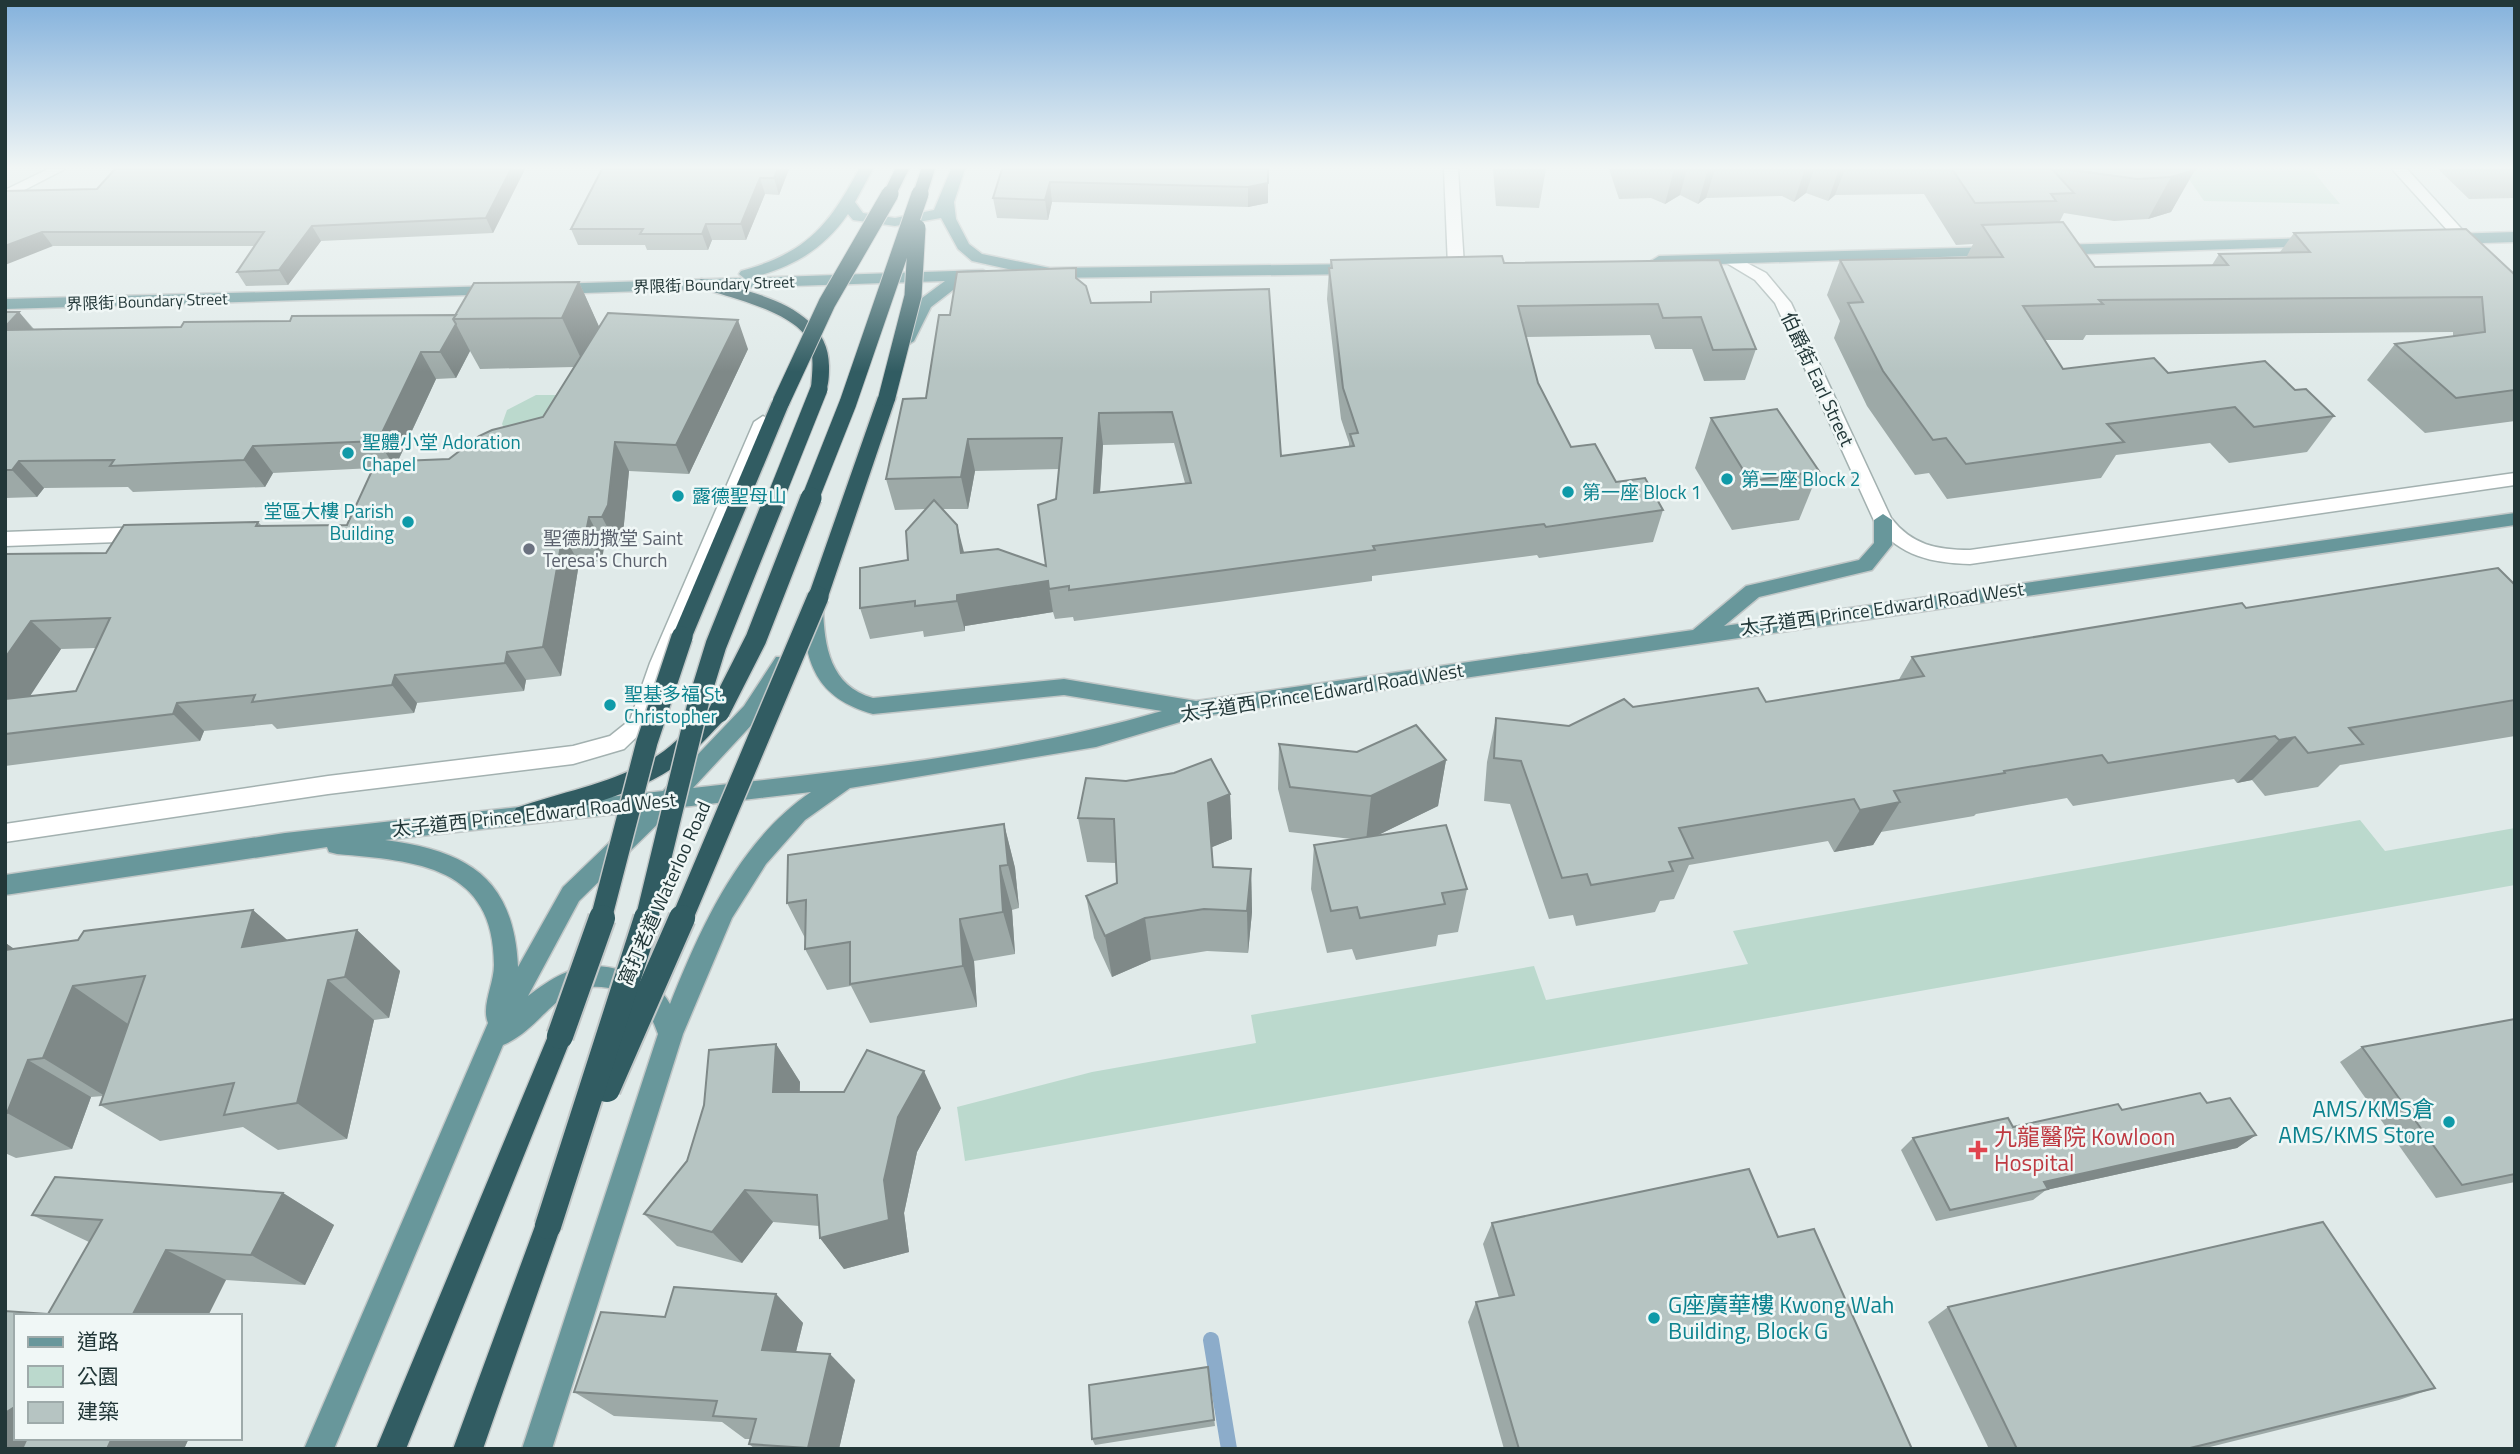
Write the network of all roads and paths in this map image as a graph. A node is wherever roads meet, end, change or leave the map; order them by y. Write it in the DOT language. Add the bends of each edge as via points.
graph roads {
  1 [pos="825,237"];
  2 [pos="864,237"];
  3 [pos="906,237"];
  4 [pos="917,237"];
  5 [pos="958,237"];
  6 [pos="1454,237"];
  7 [pos="2515,237"];
  8 [pos="2463,239"];
  9 [pos="2427,240"];
  10 [pos="2326,243"];
  11 [pos="2017,251"];
  12 [pos="2039,251"];
  13 [pos="1730,259"];
  14 [pos="1648,261"];
  15 [pos="1456,266"];
  16 [pos="1377,269"];
  17 [pos="1049,274"];
  18 [pos="962,276"];
  19 [pos="701,284"];
  20 [pos="2515,286"];
  21 [pos="515,290"];
  22 [pos="542,290"];
  23 [pos="5,304"];
  24 [pos="763,422"];
  25 [pos="2515,479"];
  26 [pos="2515,519"];
  27 [pos="1883,520"];
  28 [pos="163,533"];
  29 [pos="5,539"];
  30 [pos="813,587"];
  31 [pos="1701,634"];
  32 [pos="1197,709"];
  33 [pos="850,779"];
  34 [pos="669,799"];
  35 [pos="524,814"];
  36 [pos="5,833"];
  37 [pos="285,842"];
  38 [pos="5,885"];
  39 [pos="670,1033"];
  40 [pos="492,1041"];
  41 [pos="548,1226"];
  42 [pos="319,1449"];
  43 [pos="391,1449"];
  44 [pos="468,1449"];
  45 [pos="537,1449"];
  1 -- 19 [label="main road" via="792,261"];
  2 -- 43 [label="highway, bridge" via="781,402 682,637 663,686 586,968"];
  3 -- 35 [label="highway, bridge" via="874,333 756,639 719,712 685,746 640,776"];
  4 -- 41 [label="highway, 窩打老道 Waterloo Road, bridge" via="906,331 818,597"];
  5 -- 17 [label="main road" via="977,258"];
  6 -- 15 [label="street"];
  7 -- 8 [label="main road"];
  8 -- 9 [label="main road"];
  8 -- 20 [label="street"];
  10 -- 12 [label="main road"];
  11 -- 13 [label="main road"];
  13 -- 14 [label="main road"];
  13 -- 27 [label="street, 伯爵街 Earl Street" via="1755,270 1783,303"];
  16 -- 17 [label="main road, 界限街 Boundary Street"];
  17 -- 18 [label="main road, 界限街 Boundary Street"];
  18 -- 19 [label="main road, 界限街 Boundary Street"];
  18 -- 30 [label="main road, 窩打老道 Waterloo Road" via="925,304 914,321"];
  19 -- 22 [label="main road, 界限街 Boundary Street"];
  19 -- 41 [label="highway, bridge" via="787,313 814,333 821,363 819,389 716,645 642,937"];
  21 -- 23 [label="main road, 界限街 Boundary Street"];
  24 -- 36 [label="street" via="660,663 639,726 617,743 573,755 328,785"];
  25 -- 27 [label="street, 太子道西 Prince Edward Road West" via="1970,557 1945,557 1907,546"];
  26 -- 31 [label="main road, 太子道西 Prince Edward Road West"];
  27 -- 31 [label="main road" via="1883,545 1866,565 1753,591"];
  28 -- 29 [label="street"];
  30 -- 32 [label="main road" via="814,647 835,689 857,703 873,706 1064,687"];
  30 -- 34 [label="main road, 窩打老道 Waterloo Road" via="792,644 759,702"];
  31 -- 32 [label="main road, 太子道西 Prince Edward Road West"];
  32 -- 33 [label="main road, 太子道西 Prince Edward Road West" via="1096,739"];
  33 -- 34 [label="main road, 太子道西 Prince Edward Road West"];
  33 -- 39 [label="main road" via="826,790 797,814 743,878 712,935"];
  34 -- 35 [label="main road, 太子道西 Prince Edward Road West"];
  34 -- 40 [label="main road, 窩打老道 Waterloo Road" via="571,894"];
  35 -- 37 [label="main road, 太子道西 Prince Edward Road West"];
  37 -- 38 [label="main road, 太子道西 Prince Edward Road West"];
  37 -- 40 [label="main road" via="395,851 460,870 483,885 501,916 506,948"];
  39 -- 40 [label="main road" via="659,1004 648,993 594,975 570,981"];
  39 -- 45 [label="main road"];
  40 -- 42 [label="main road, 窩打老道 Waterloo Road"];
  41 -- 44 [label="highway, 窩打老道 Waterloo Road"];
}
